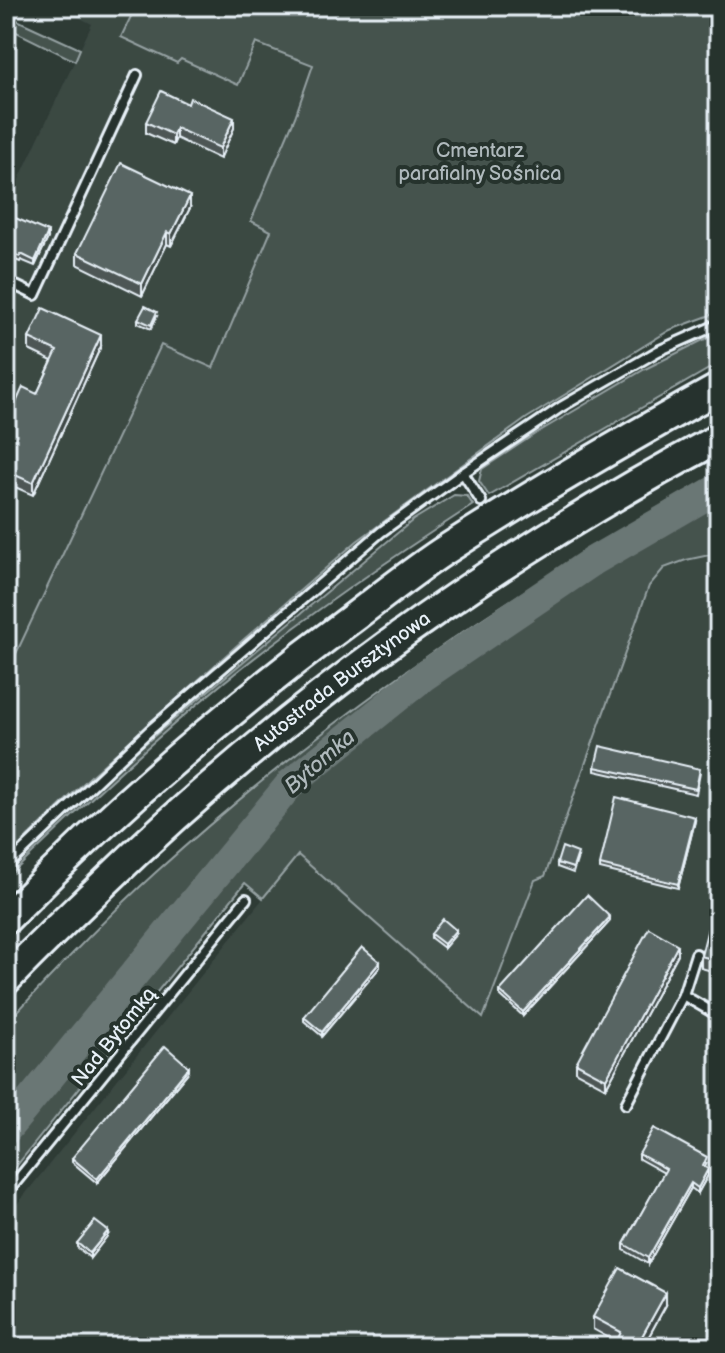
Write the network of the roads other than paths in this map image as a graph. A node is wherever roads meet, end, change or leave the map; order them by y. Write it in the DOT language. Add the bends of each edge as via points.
graph roads {
  1 [pos="137,75"];
  2 [pos="6,281"];
  3 [pos="719,324"];
  4 [pos="719,388"];
  5 [pos="719,438"];
  6 [pos="463,473"];
  7 [pos="481,501"];
  8 [pos="6,867"];
  9 [pos="246,899"];
  10 [pos="6,919"];
  11 [pos="696,954"];
  12 [pos="6,980"];
  13 [pos="683,995"];
  14 [pos="719,1016"];
  15 [pos="626,1104"];
  16 [pos="6,1194"];
  1 -- 2 [label="lane" via="35,295"];
  3 -- 6 [label="lane" via="658,351 561,407"];
  4 -- 10 [label="highway" via="440,554 321,641 177,757"];
  5 -- 12 [label="highway, Autostrada Bursztynowa" via="478,581 350,672 143,845"];
  6 -- 7 [label="lane"];
  6 -- 8 [label="lane" via="381,532 150,730"];
  9 -- 16 [label="lane, Nad Bytomką"];
  11 -- 13 [label="lane"];
  13 -- 14 [label="lane"];
  13 -- 15 [label="lane"];
}
